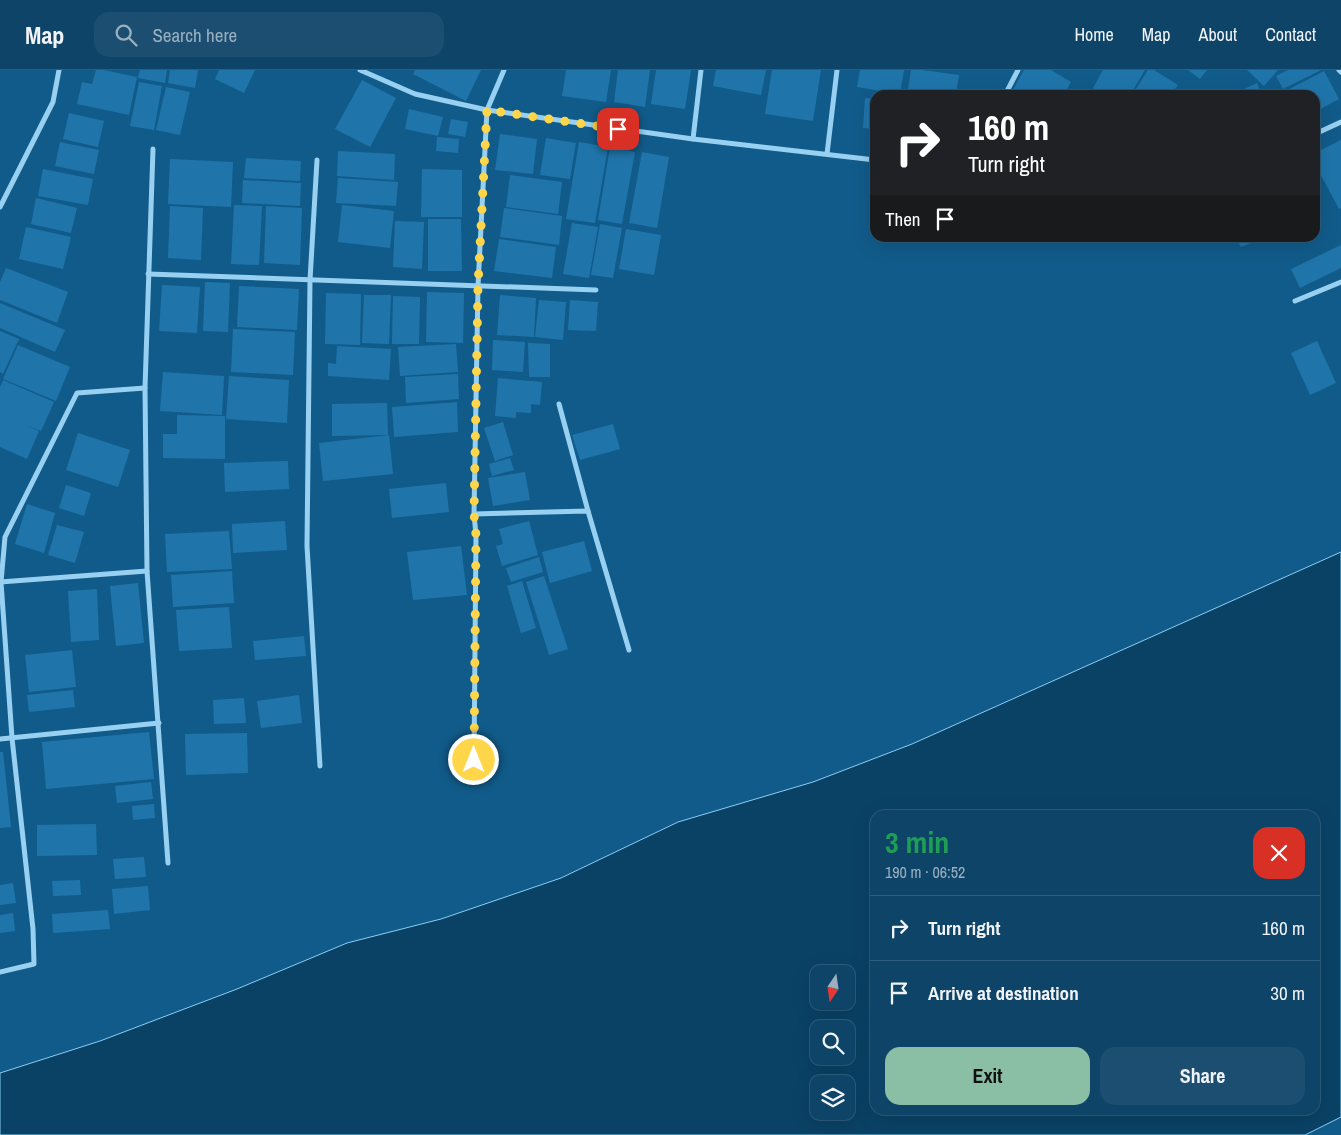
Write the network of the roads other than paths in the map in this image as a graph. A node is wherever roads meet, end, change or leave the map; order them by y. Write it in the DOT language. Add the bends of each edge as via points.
graph roads {
  1 [pos="59,70"];
  2 [pos="360,70"];
  3 [pos="504,70"];
  4 [pos="701,70"];
  5 [pos="837,70"];
  6 [pos="1018,70"];
  7 [pos="1008,90"];
  8 [pos="487,110"];
  9 [pos="1341,122"];
  10 [pos="1320,132"];
  11 [pos="693,140"];
  12 [pos="153,149"];
  13 [pos="827,154"];
  14 [pos="870,159"];
  15 [pos="317,160"];
  16 [pos="0,207"];
  17 [pos="148,274"];
  18 [pos="310,280"];
  19 [pos="1341,282"];
  20 [pos="478,286"];
  21 [pos="596,290"];
  22 [pos="1295,301"];
  23 [pos="146,388"];
  24 [pos="559,404"];
  25 [pos="588,511"];
  26 [pos="474,514"];
  27 [pos="147,571"];
  28 [pos="0,582"];
  29 [pos="629,650"];
  30 [pos="159,723"];
  31 [pos="12,738"];
  32 [pos="0,739"];
  33 [pos="474,760"];
  34 [pos="320,766"];
  35 [pos="168,863"];
  36 [pos="0,972"];
  1 -- 16 [label="street" via="53,102"];
  2 -- 8 [label="street" via="415,94"];
  3 -- 8 [label="street"];
  4 -- 11 [label="street"];
  5 -- 13 [label="street"];
  6 -- 7 [label="street"];
  8 -- 11 [label="street"];
  8 -- 20 [label="street"];
  9 -- 10 [label="street"];
  11 -- 13 [label="street"];
  12 -- 17 [label="street"];
  13 -- 14 [label="street"];
  15 -- 18 [label="street"];
  17 -- 18 [label="street"];
  17 -- 23 [label="street"];
  18 -- 20 [label="street"];
  18 -- 34 [label="street" via="307,546"];
  19 -- 22 [label="street"];
  20 -- 21 [label="street"];
  20 -- 26 [label="street"];
  23 -- 27 [label="street"];
  23 -- 28 [label="street" via="77,393 5,537"];
  24 -- 25 [label="street"];
  25 -- 26 [label="street"];
  25 -- 29 [label="street"];
  26 -- 33 [label="street"];
  27 -- 28 [label="street"];
  27 -- 30 [label="street"];
  28 -- 31 [label="street"];
  30 -- 31 [label="street"];
  30 -- 35 [label="street"];
  31 -- 32 [label="street"];
  31 -- 36 [label="street" via="34,964"];
}
